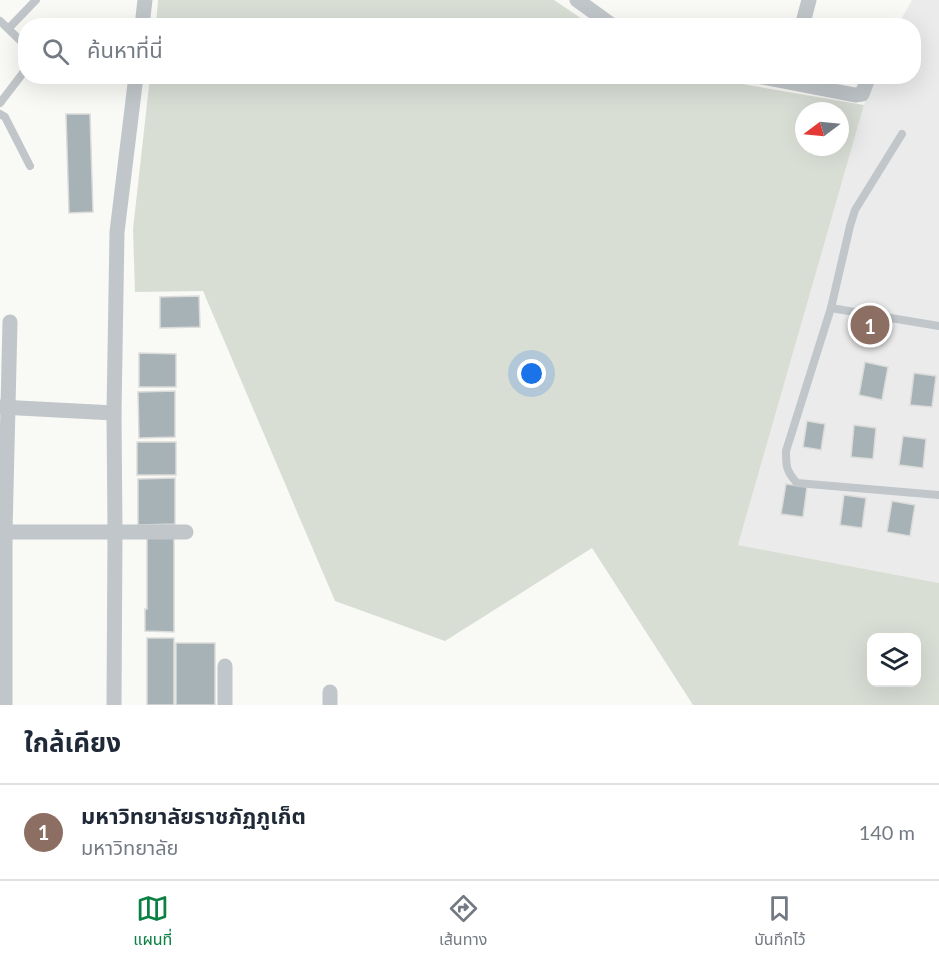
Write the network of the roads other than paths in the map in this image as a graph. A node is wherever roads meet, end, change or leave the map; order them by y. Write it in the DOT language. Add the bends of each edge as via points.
graph roads {
  1 [pos="36,0"];
  2 [pos="145,0"];
  3 [pos="577,0"];
  4 [pos="809,0"];
  5 [pos="19,18"];
  6 [pos="143,18"];
  7 [pos="602,18"];
  8 [pos="804,18"];
  9 [pos="18,19"];
  10 [pos="0,21"];
  11 [pos="9,28"];
  12 [pos="18,38"];
  13 [pos="18,79"];
  14 [pos="135,84"];
  15 [pos="808,84"];
  16 [pos="866,84"];
  17 [pos="0,103"];
  18 [pos="0,114"];
  19 [pos="902,134"];
  20 [pos="30,166"];
  21 [pos="831,308"];
  22 [pos="10,322"];
  23 [pos="939,326"];
  24 [pos="4,407"];
  25 [pos="114,413"];
  26 [pos="939,495"];
  27 [pos="115,531"];
  28 [pos="3,532"];
  29 [pos="186,532"];
  30 [pos="225,666"];
  31 [pos="5,705"];
  32 [pos="114,705"];
  33 [pos="225,705"];
  1 -- 5 [label="lane"];
  2 -- 6 [label="street"];
  3 -- 7 [label="street"];
  4 -- 8 [label="street"];
  9 -- 11 [label="lane"];
  10 -- 11 [label="lane"];
  11 -- 12 [label="lane"];
  13 -- 17 [label="lane"];
  14 -- 25 [label="street" via="117,232"];
  15 -- 16 [label="street" via="855,95 862,94"];
  18 -- 20 [label="lane"];
  19 -- 21 [label="lane" via="855,210"];
  21 -- 23 [label="lane"];
  21 -- 26 [label="lane" via="786,451 788,473 797,483"];
  22 -- 24 [label="street"];
  24 -- 25 [label="street"];
  24 -- 28 [label="street"];
  25 -- 27 [label="street"];
  27 -- 28 [label="street"];
  27 -- 29 [label="street"];
  27 -- 32 [label="street"];
  28 -- 31 [label="street"];
  30 -- 33 [label="street"];
}
